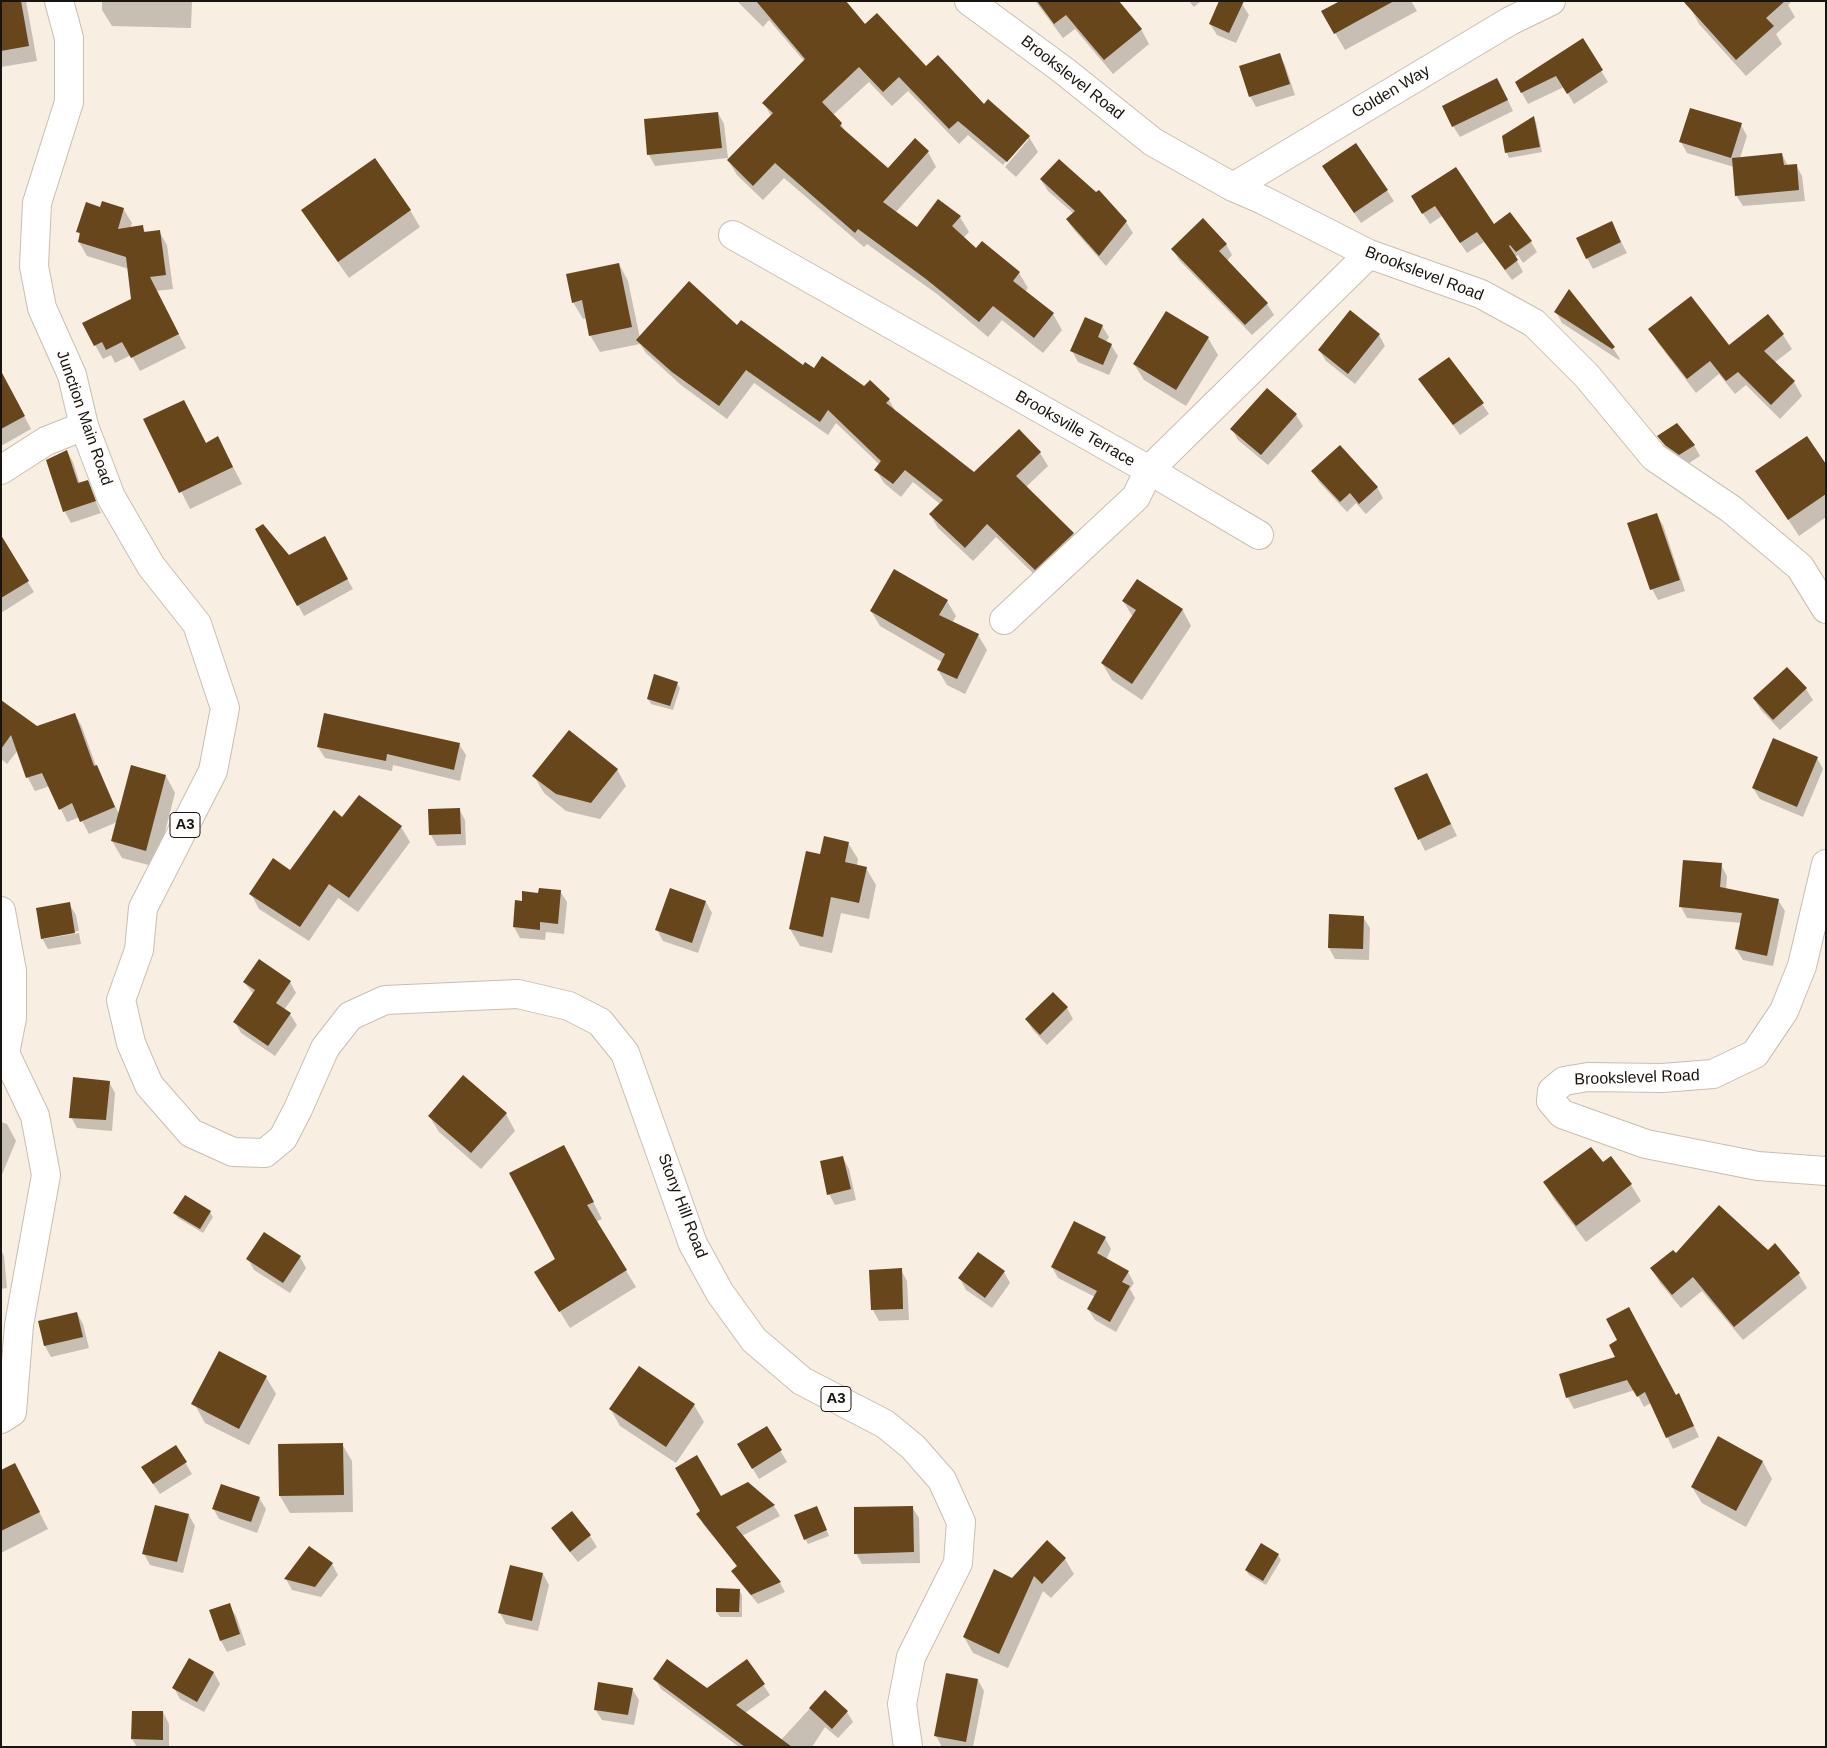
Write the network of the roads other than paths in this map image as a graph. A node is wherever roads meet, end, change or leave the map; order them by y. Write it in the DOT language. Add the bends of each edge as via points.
graph roads {
  1 [pos="59,1"];
  2 [pos="969,1"];
  3 [pos="1551,1"];
  4 [pos="1232,187"];
  5 [pos="733,235"];
  6 [pos="1369,254"];
  7 [pos="84,426"];
  8 [pos="1,470"];
  9 [pos="1149,470"];
  10 [pos="1259,535"];
  11 [pos="1826,609"];
  12 [pos="1004,620"];
  13 [pos="1826,864"];
  14 [pos="1,911"];
  15 [pos="625,1053"];
  16 [pos="3,1056"];
  17 [pos="1826,1170"];
  18 [pos="1,1419"];
  19 [pos="908,1747"];
  1 -- 7 [label="street, Junction Main Road / A3" via="69,38 68,102 37,203 34,266 42,308 72,375"];
  2 -- 4 [label="street, Brookslevel Road" via="1153,142"];
  3 -- 4 [label="street, Golden Way" via="1510,21"];
  4 -- 6 [label="street, Brookslevel Road"];
  5 -- 9 [label="street, Brooksville Terrace"];
  6 -- 9 [label="street, Brooksville Terrace"];
  6 -- 11 [label="street, Brookslevel Road" via="1481,294 1534,323 1587,376 1654,457 1730,509 1800,567"];
  7 -- 8 [label="street" via="46,441"];
  7 -- 15 [label="street, Junction Main Road / A3" via="111,497 151,566 197,624 225,708 213,771 144,908 139,950 121,1000 131,1043 149,1085 191,1133 234,1152 265,1153 283,1138 325,1048 350,1016 385,1000 518,994 569,1006 600,1022"];
  9 -- 10 [label="street"];
  9 -- 12 [label="street" via="1136,497"];
  13 -- 17 [label="street, Brookslevel Road" via="1802,966 1784,1012 1755,1054 1713,1074 1662,1078 1588,1076 1564,1081 1552,1091 1550,1101 1562,1114 1646,1144 1758,1166"];
  14 -- 16 [label="street" via="12,971 12,1018"];
  15 -- 19 [label="street, Stony Hill Road / A3" via="693,1244 720,1293 754,1340 802,1381 885,1424 913,1447 942,1480 961,1522 958,1563 911,1657 902,1704"];
  16 -- 18 [label="street" via="35,1116 46,1175 18,1325 12,1412"];
}
